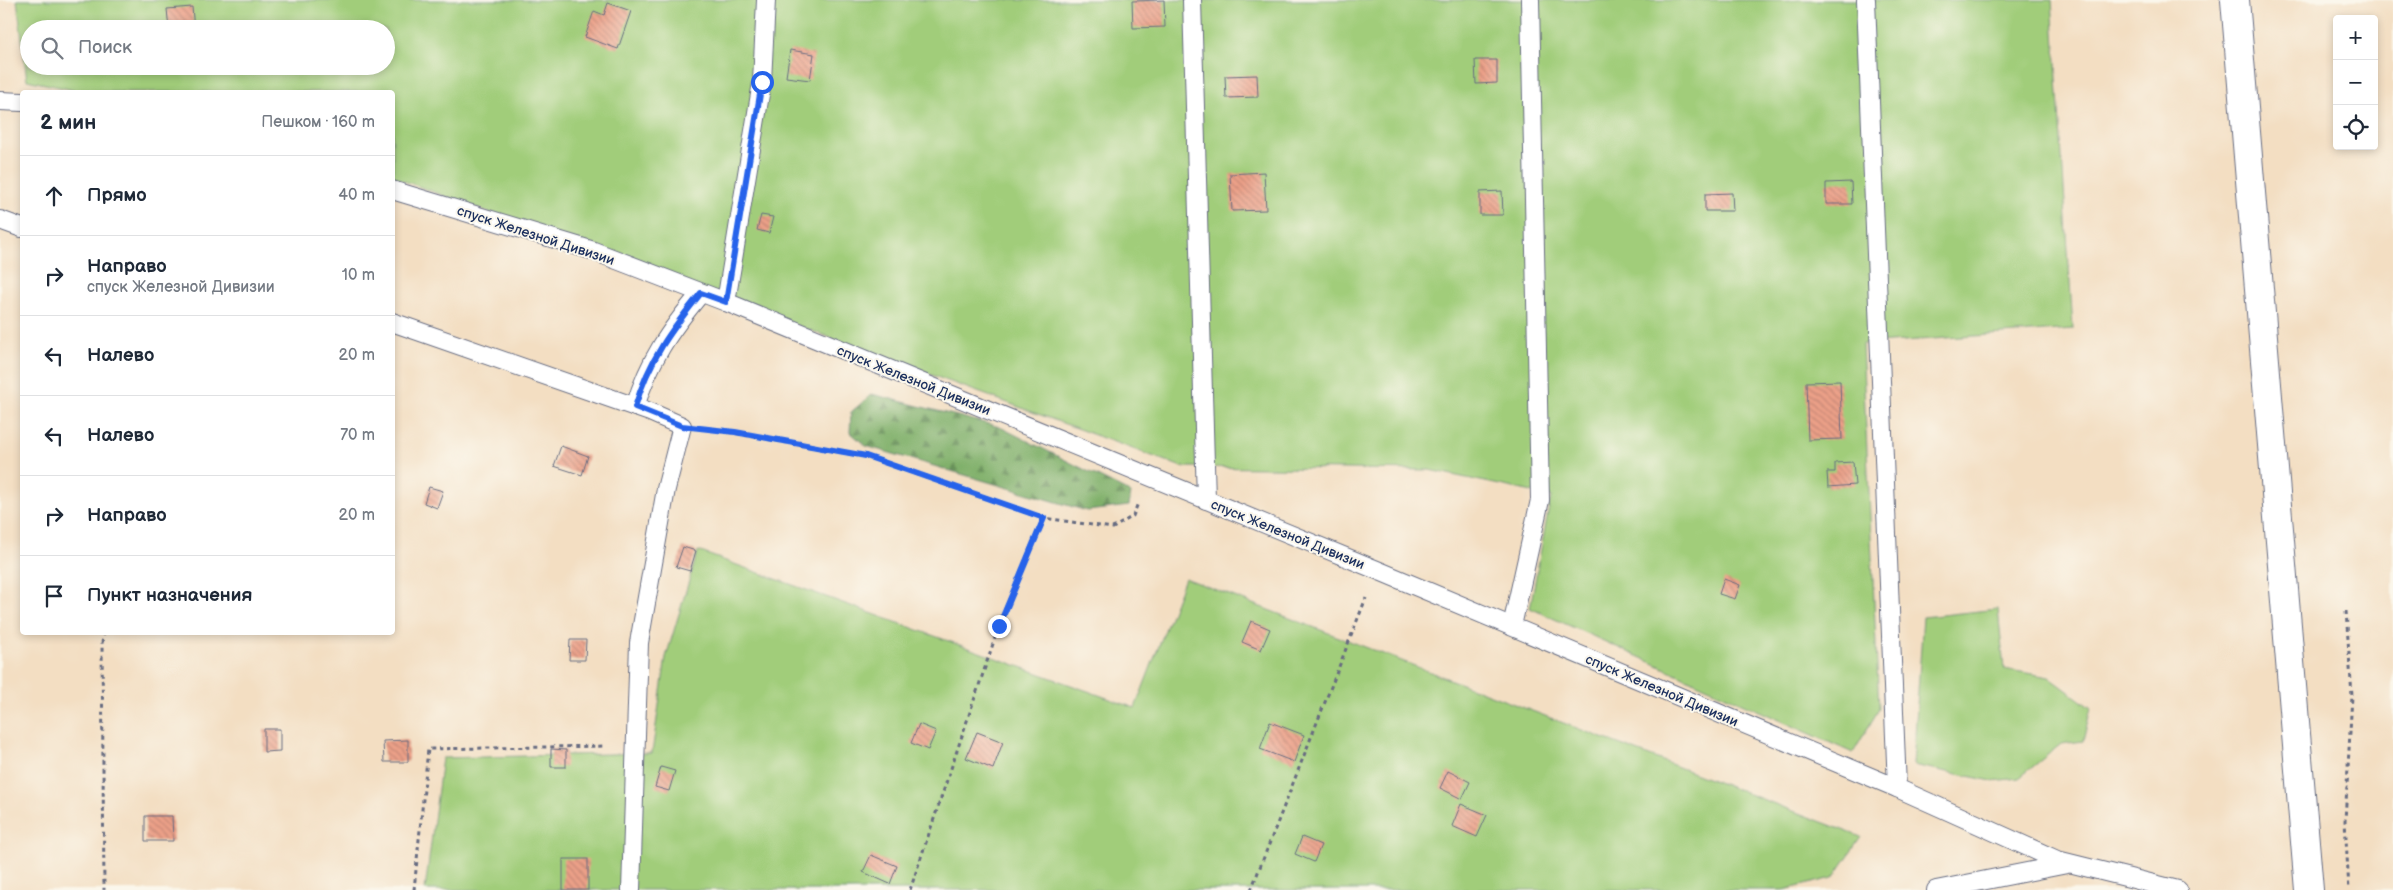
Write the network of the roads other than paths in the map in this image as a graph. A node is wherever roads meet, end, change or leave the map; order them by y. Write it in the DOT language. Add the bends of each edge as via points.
graph roads {
  1 [pos="766,0"];
  2 [pos="1192,0"];
  3 [pos="1530,0"];
  4 [pos="1866,0"];
  5 [pos="2235,0"];
  6 [pos="0,101"];
  7 [pos="20,102"];
  8 [pos="395,191"];
  9 [pos="0,220"];
  10 [pos="20,227"];
  11 [pos="701,293"];
  12 [pos="726,302"];
  13 [pos="395,323"];
  14 [pos="635,407"];
  15 [pos="1206,500"];
  16 [pos="1512,626"];
  17 [pos="1897,788"];
  18 [pos="2070,863"];
  19 [pos="631,890"];
  20 [pos="1936,890"];
  21 [pos="2178,890"];
  22 [pos="2309,890"];
  1 -- 12 [label="lane" via="762,82"];
  2 -- 15 [label="lane"];
  3 -- 16 [label="lane" via="1540,500"];
  4 -- 17 [label="lane"];
  5 -- 22 [label="street"];
  6 -- 7 [label="lane"];
  8 -- 11 [label="lane, спуск Железной Дивизии" via="591,250"];
  9 -- 10 [label="lane"];
  11 -- 12 [label="lane, спуск Железной Дивизии"];
  11 -- 14 [label="lane" via="669,332 642,384"];
  12 -- 15 [label="lane, спуск Железной Дивизии"];
  13 -- 14 [label="lane"];
  14 -- 19 [label="lane" via="682,426 666,489 639,643"];
  15 -- 16 [label="lane, спуск Железной Дивизии"];
  16 -- 17 [label="lane, спуск Железной Дивизии"];
  17 -- 18 [label="lane, спуск Железной Дивизии"];
  18 -- 20 [label="lane"];
  18 -- 21 [label="lane, спуск Железной Дивизии"];
}
